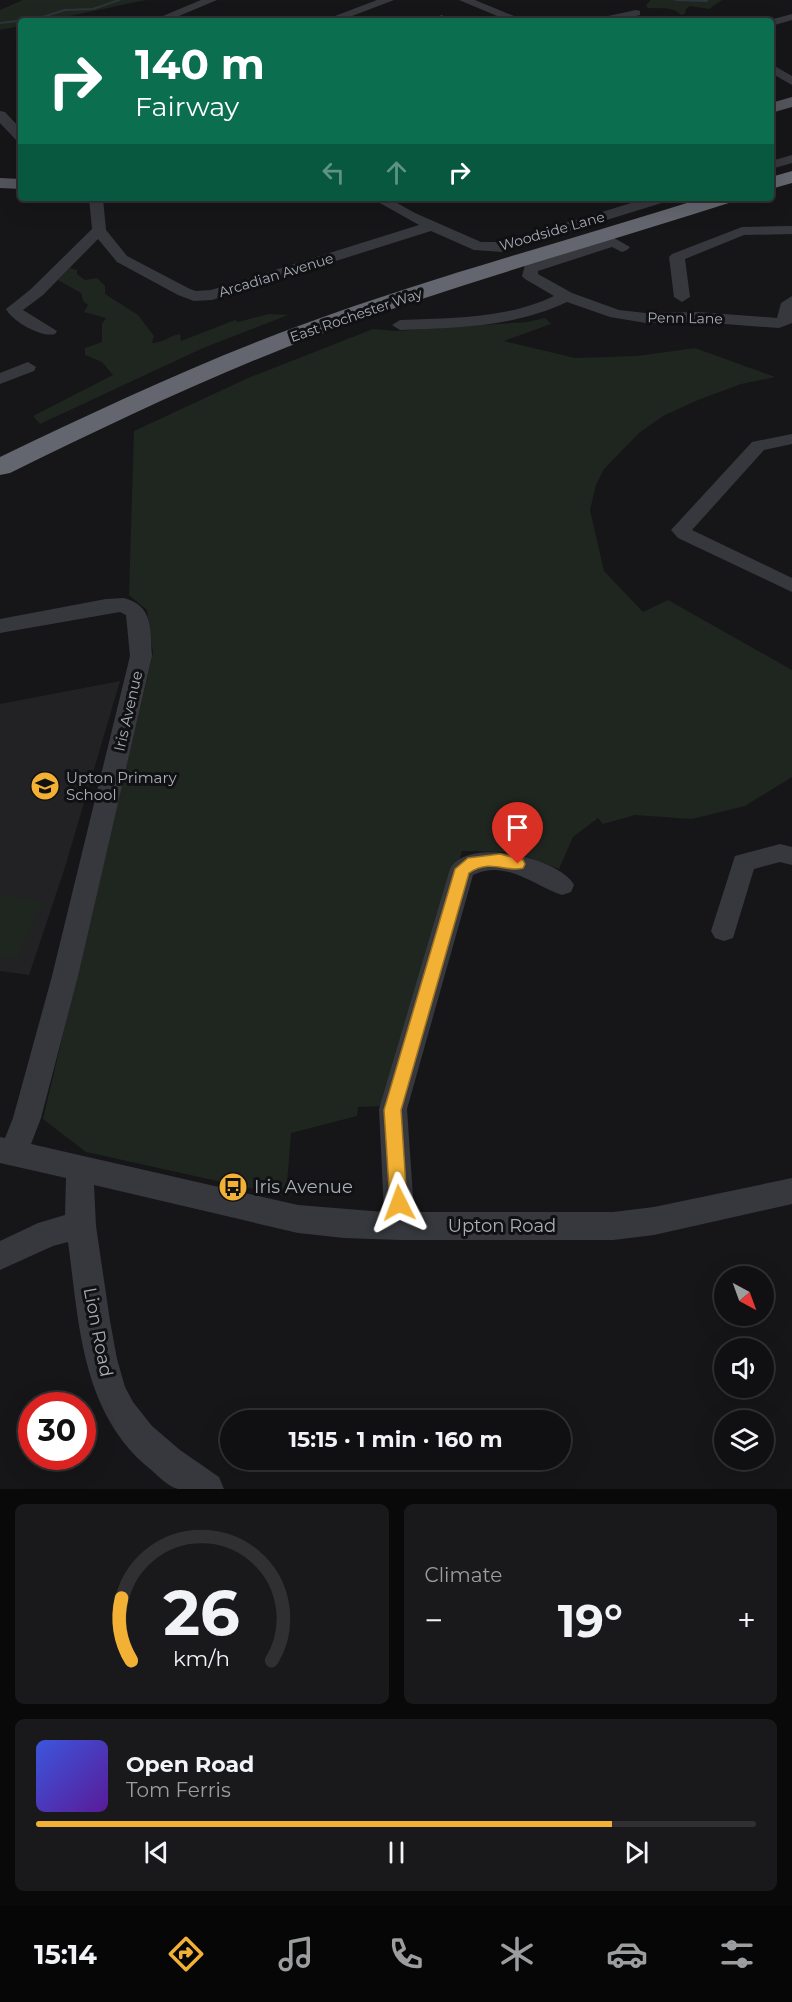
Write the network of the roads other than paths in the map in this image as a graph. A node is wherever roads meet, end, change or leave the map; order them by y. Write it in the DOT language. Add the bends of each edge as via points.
graph roads {
  1 [pos="211,0"];
  2 [pos="388,0"];
  3 [pos="465,0"];
  4 [pos="480,0"];
  5 [pos="493,9"];
  6 [pos="636,13"];
  7 [pos="792,17"];
  8 [pos="165,18"];
  9 [pos="337,18"];
  10 [pos="513,18"];
  11 [pos="612,18"];
  12 [pos="774,21"];
  13 [pos="774,70"];
  14 [pos="792,81"];
  15 [pos="792,102"];
  16 [pos="774,107"];
  17 [pos="18,116"];
  18 [pos="2,118"];
  19 [pos="0,134"];
  20 [pos="18,134"];
  21 [pos="792,159"];
  22 [pos="774,164"];
  23 [pos="792,167"];
  24 [pos="774,173"];
  25 [pos="792,179"];
  26 [pos="0,183"];
  27 [pos="774,183"];
  28 [pos="18,184"];
  29 [pos="96,201"];
  30 [pos="384,201"];
  31 [pos="653,201"];
  32 [pos="681,201"];
  33 [pos="716,201"];
  34 [pos="432,226"];
  35 [pos="99,230"];
  36 [pos="792,230"];
  37 [pos="622,247"];
  38 [pos="566,296"];
  39 [pos="682,297"];
  40 [pos="792,301"];
  41 [pos="400,325"];
  42 [pos="49,331"];
  43 [pos="28,367"];
  44 [pos="0,379"];
  45 [pos="792,439"];
  46 [pos="0,450"];
  47 [pos="0,467"];
  48 [pos="791,586"];
  49 [pos="0,626"];
  50 [pos="792,856"];
  51 [pos="561,885"];
  52 [pos="724,931"];
  53 [pos="7,1151"];
  54 [pos="81,1169"];
  55 [pos="792,1191"];
  56 [pos="80,1225"];
  57 [pos="400,1226"];
  58 [pos="0,1256"];
  59 [pos="207,1489"];
  1 -- 8 [label="street"];
  2 -- 9 [label="street"];
  3 -- 5 [label="street"];
  4 -- 5 [label="street"];
  5 -- 10 [label="street"];
  6 -- 11 [label="street"];
  7 -- 12 [label="street"];
  13 -- 14 [label="street"];
  15 -- 16 [label="main road"];
  17 -- 18 [label="street"];
  18 -- 20 [label="street"];
  19 -- 20 [label="street"];
  21 -- 22 [label="street"];
  23 -- 24 [label="highway"];
  25 -- 27 [label="highway"];
  26 -- 28 [label="main road"];
  29 -- 35 [label="street"];
  30 -- 34 [label="street, Woodside Lane"];
  31 -- 34 [label="street, Woodside Lane" via="498,248 480,247"];
  32 -- 46 [label="highway, East Rochester Way" via="282,326 176,368"];
  33 -- 47 [label="highway, East Rochester Way" via="313,329 177,384"];
  34 -- 35 [label="street, Arcadian Avenue" via="202,296 184,292 128,264"];
  35 -- 42 [label="street" via="14,310"];
  36 -- 39 [label="street" via="742,231 677,257"];
  37 -- 38 [label="street, Penn Lane" via="614,242 530,268 530,276"];
  38 -- 40 [label="street, Penn Lane" via="595,308 646,318 698,317 774,324 786,320 787,306"];
  38 -- 41 [label="street" via="503,318"];
  43 -- 44 [label="street"];
  45 -- 48 [label="street" via="758,446 681,530"];
  49 -- 53 [label="street, Iris Avenue" via="124,605 136,612 141,656 27,1118"];
  50 -- 52 [label="street" via="780,854 744,863"];
  51 -- 57 [label="street" via="518,864 500,860 473,862 462,869 393,1110"];
  53 -- 54 [label="street, Upton Road"];
  54 -- 56 [label="street, Lion Road"];
  54 -- 57 [label="street, Upton Road" via="298,1219"];
  55 -- 57 [label="street, Upton Road" via="613,1226"];
  56 -- 58 [label="street" via="49,1233"];
  56 -- 59 [label="street, Lion Road" via="99,1354 117,1406 155,1451"];
}
